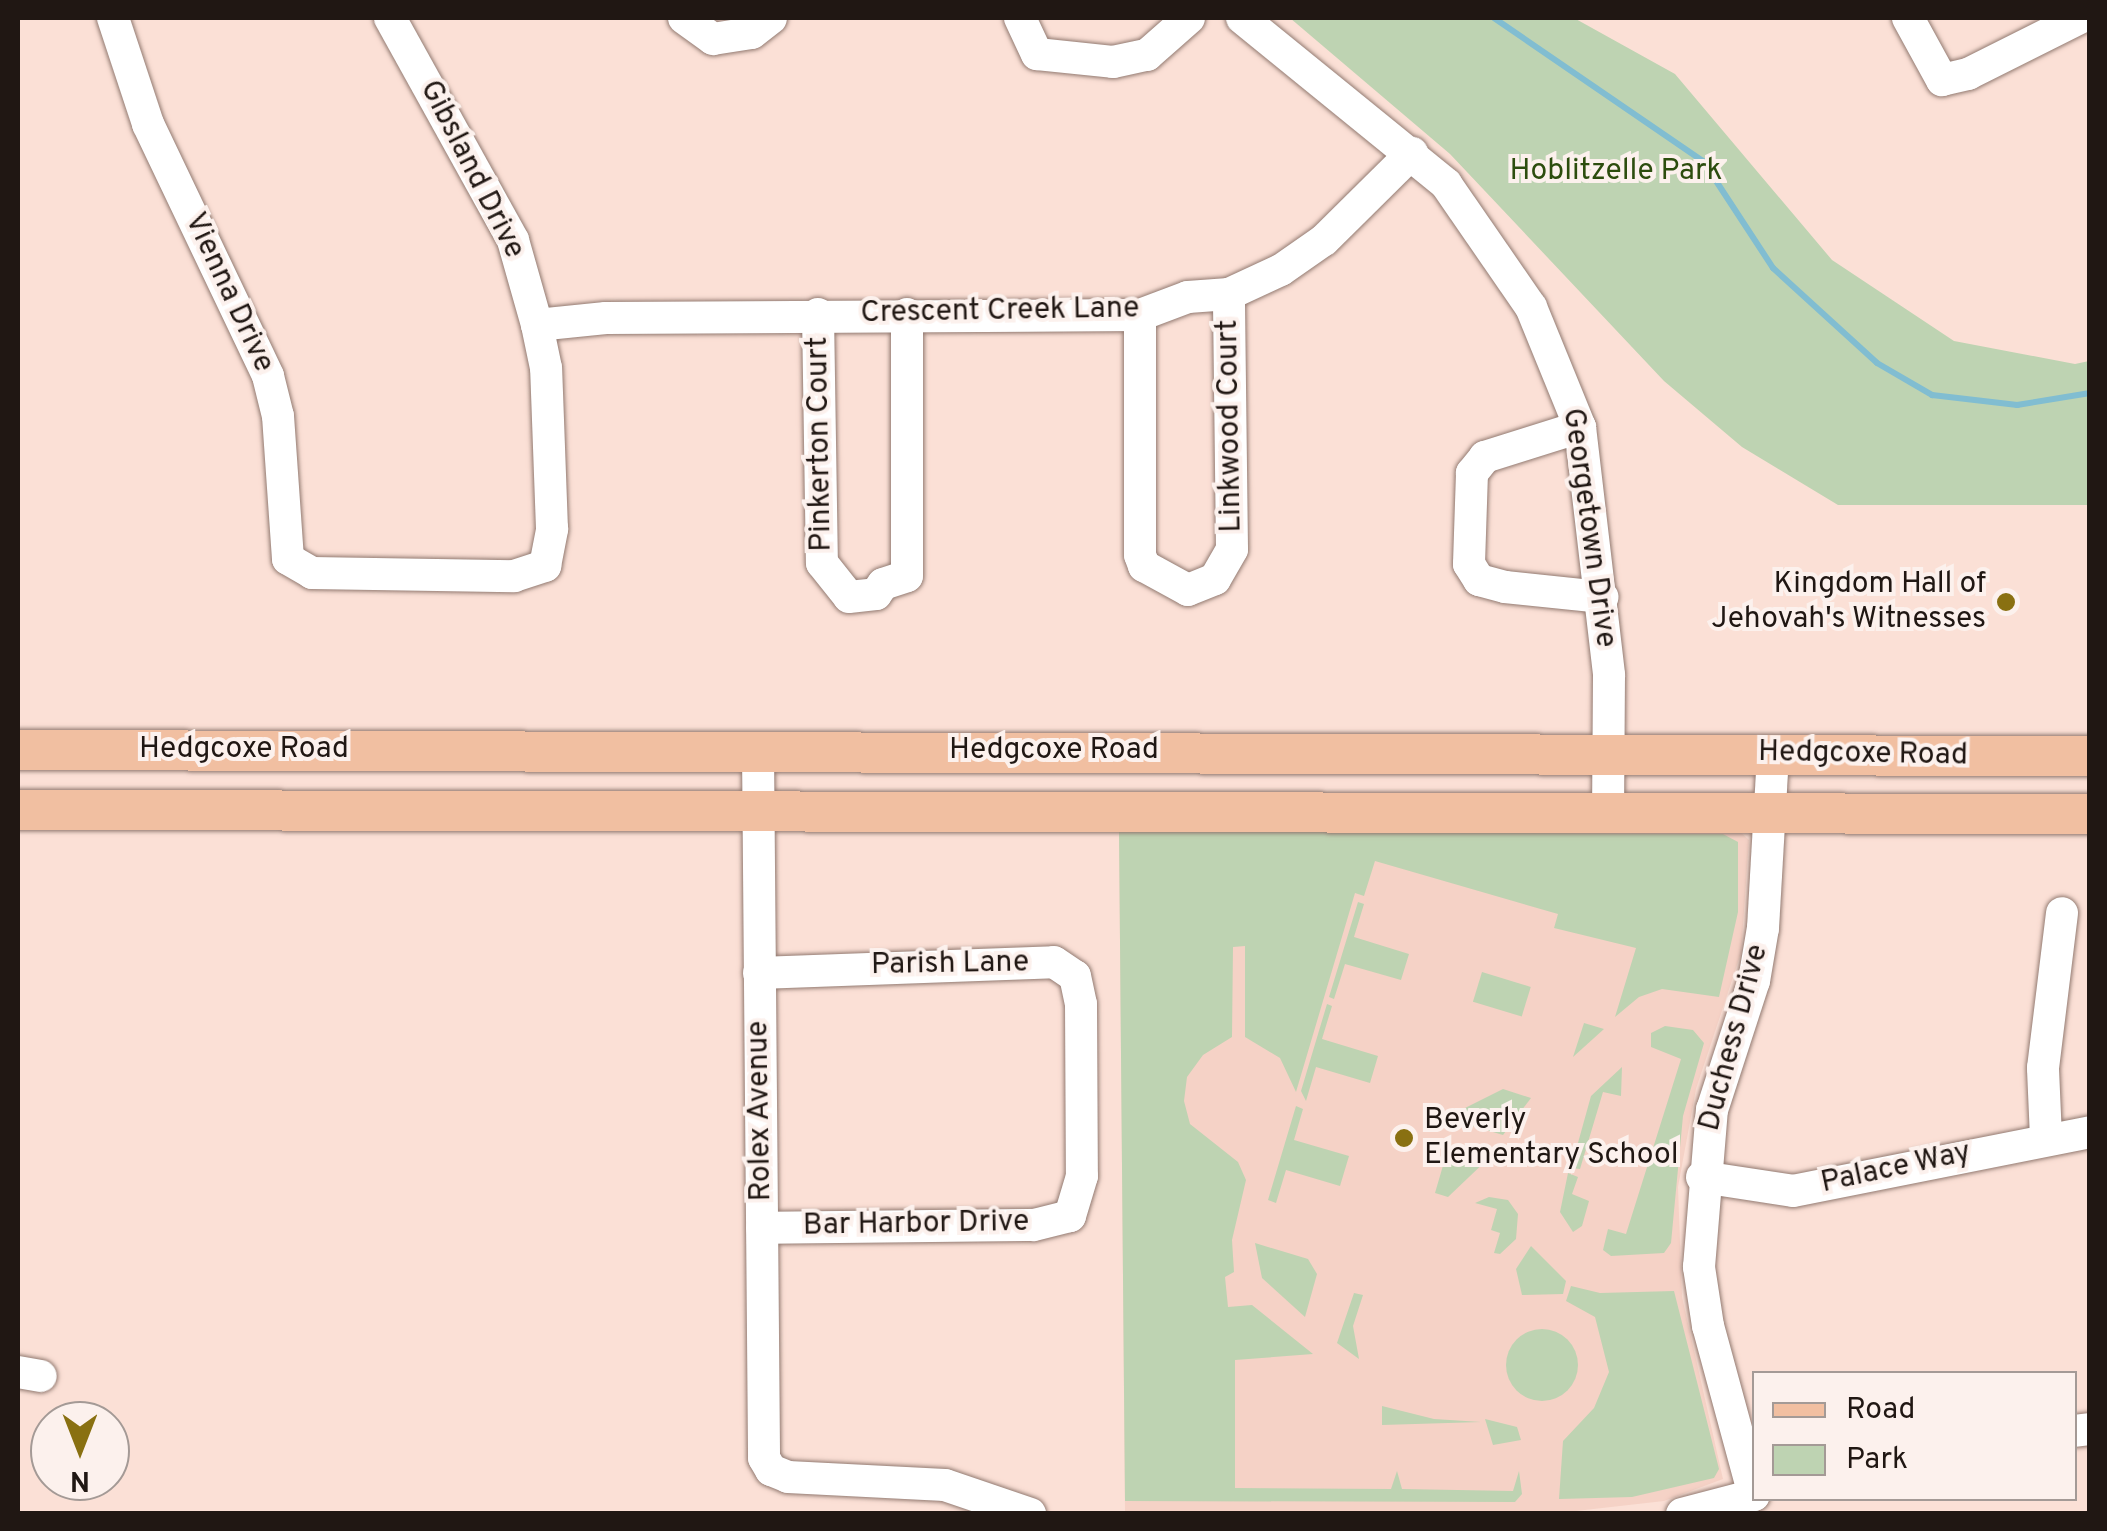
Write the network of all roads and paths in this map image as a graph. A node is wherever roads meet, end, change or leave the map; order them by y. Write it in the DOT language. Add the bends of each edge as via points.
graph roads {
  1 [pos="113,18"];
  2 [pos="390,18"];
  3 [pos="684,18"];
  4 [pos="771,18"];
  5 [pos="1020,18"];
  6 [pos="1189,18"];
  7 [pos="1242,18"];
  8 [pos="1908,18"];
  9 [pos="2080,18"];
  10 [pos="2090,37"];
  11 [pos="1412,154"];
  12 [pos="1229,294"];
  13 [pos="818,314"];
  14 [pos="908,314"];
  15 [pos="1140,314"];
  16 [pos="536,325"];
  17 [pos="1580,427"];
  18 [pos="545,566"];
  19 [pos="1602,597"];
  20 [pos="18,750"];
  21 [pos="758,750"];
  22 [pos="1608,752"];
  23 [pos="1774,754"];
  24 [pos="2090,756"];
  25 [pos="18,810"];
  26 [pos="1608,810"];
  27 [pos="1771,811"];
  28 [pos="758,812"];
  29 [pos="2090,814"];
  30 [pos="2062,913"];
  31 [pos="759,972"];
  32 [pos="2090,1132"];
  33 [pos="2046,1138"];
  34 [pos="1702,1177"];
  35 [pos="1070,1216"];
  36 [pos="762,1228"];
  37 [pos="1752,1488"];
  38 [pos="1752,1496"];
  39 [pos="960,1502"];
  40 [pos="1030,1514"];
  41 [pos="1682,1514"];
  1 -- 18 [label="street, Vienna Drive" via="148,124 268,376 278,416 288,560 312,573 514,576"];
  2 -- 16 [label="street, Gibsland Drive" via="513,240"];
  3 -- 4 [label="street" via="713,40 752,33"];
  5 -- 6 [label="street" via="1028,46 1038,54 1113,62 1147,56"];
  7 -- 11 [label="street, Georgetown Drive"];
  8 -- 9 [label="street" via="1942,80 1968,74"];
  9 -- 10 [label="street"];
  11 -- 12 [label="street, Crescent Creek Lane" via="1324,240"];
  11 -- 17 [label="street, Georgetown Drive" via="1485,232 1523,294"];
  12 -- 15 [label="street, Crescent Creek Lane" via="1188,298"];
  12 -- 15 [label="street, Linkwood Court" via="1232,549 1216,580 1188,590 1144,566 1140,555"];
  13 -- 14 [label="street, Crescent Creek Lane"];
  13 -- 14 [label="street, Pinkerton Court" via="822,563 836,586 863,597 908,576"];
  13 -- 16 [label="street, Crescent Creek Lane"];
  14 -- 15 [label="street, Crescent Creek Lane"];
  16 -- 18 [label="street, Gibsland Drive" via="546,368 551,511"];
  17 -- 19 [label="street, Georgetown Drive"];
  17 -- 19 [label="street" via="1478,464 1472,472 1469,564 1478,580"];
  19 -- 22 [label="street, Georgetown Drive"];
  20 -- 21 [label="main road, Hedgcoxe Road"];
  21 -- 22 [label="main road, Hedgcoxe Road"];
  21 -- 28 [label="street, Rolex Avenue"];
  22 -- 23 [label="main road, Hedgcoxe Road"];
  22 -- 26 [label="street, Georgetown Drive"];
  23 -- 24 [label="main road, Hedgcoxe Road"];
  23 -- 27 [label="street, Duchess Drive"];
  25 -- 28 [label="main road, Hedgcoxe Road"];
  26 -- 27 [label="main road, Hedgcoxe Road"];
  26 -- 28 [label="main road, Hedgcoxe Road"];
  27 -- 29 [label="main road, Hedgcoxe Road"];
  27 -- 34 [label="street, Duchess Drive" via="1754,982 1712,1110"];
  28 -- 31 [label="street, Rolex Avenue"];
  30 -- 33 [label="street" via="2043,1068"];
  31 -- 35 [label="street, Parish Lane" via="1054,962 1074,976 1081,1004 1082,1176"];
  31 -- 36 [label="street, Rolex Avenue"];
  32 -- 33 [label="street, Palace Way"];
  33 -- 34 [label="street, Palace Way" via="1793,1191"];
  34 -- 37 [label="street, Duchess Drive" via="1700,1267 1708,1326"];
  35 -- 36 [label="street, Bar Harbor Drive" via="1033,1225"];
  36 -- 39 [label="street, Rolex Avenue" via="764,1458 771,1470"];
  38 -- 41 [label="street"];
  39 -- 40 [label="street"];
}
